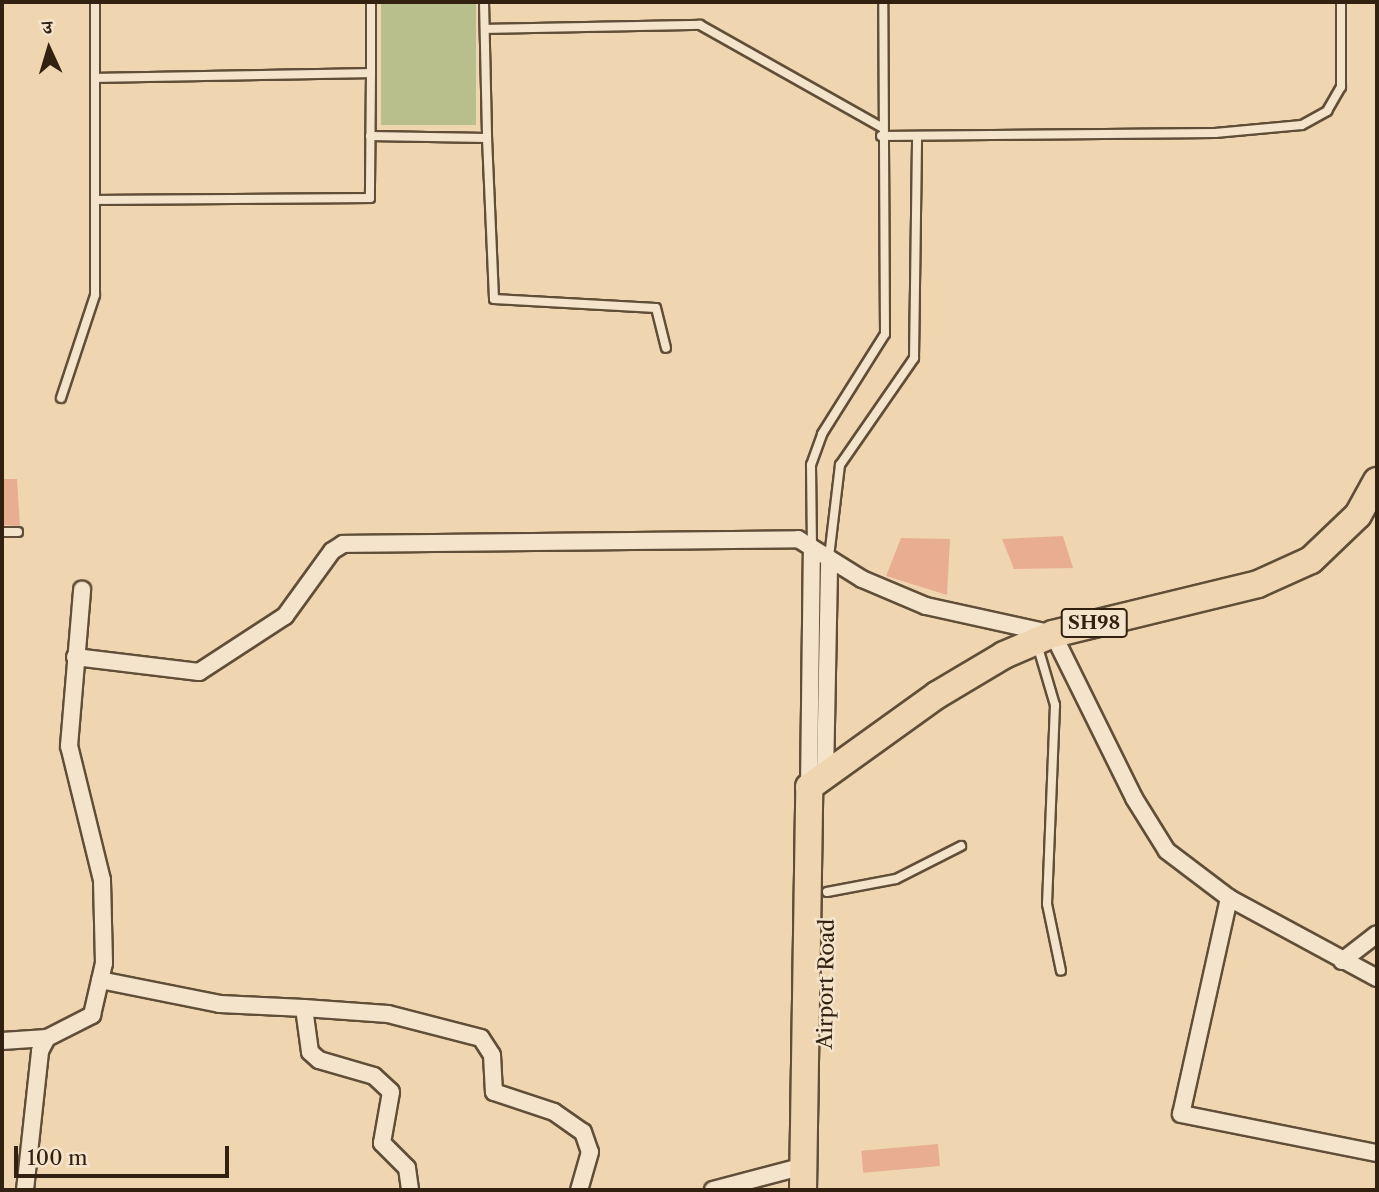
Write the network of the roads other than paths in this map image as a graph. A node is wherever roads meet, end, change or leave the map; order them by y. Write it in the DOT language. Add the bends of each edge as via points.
graph roads {
  1 [pos="95,2"];
  2 [pos="371,2"];
  3 [pos="484,2"];
  4 [pos="883,2"];
  5 [pos="1341,2"];
  6 [pos="485,29"];
  7 [pos="371,73"];
  8 [pos="95,78"];
  9 [pos="881,132"];
  10 [pos="370,136"];
  11 [pos="918,137"];
  12 [pos="487,138"];
  13 [pos="96,200"];
  14 [pos="666,348"];
  15 [pos="61,398"];
  16 [pos="1377,481"];
  17 [pos="2,532"];
  18 [pos="18,532"];
  19 [pos="812,548"];
  20 [pos="829,559"];
  21 [pos="82,590"];
  22 [pos="1044,638"];
  23 [pos="75,657"];
  24 [pos="817,782"];
  25 [pos="961,846"];
  26 [pos="827,892"];
  27 [pos="1230,898"];
  28 [pos="1377,934"];
  29 [pos="1342,961"];
  30 [pos="1061,971"];
  31 [pos="1377,978"];
  32 [pos="100,980"];
  33 [pos="304,1009"];
  34 [pos="47,1038"];
  35 [pos="2,1041"];
  36 [pos="1377,1153"];
  37 [pos="804,1178"];
  38 [pos="25,1190"];
  39 [pos="410,1190"];
  40 [pos="579,1190"];
  41 [pos="713,1190"];
  42 [pos="821,1190"];
  1 -- 8 [label="lane"];
  2 -- 7 [label="lane"];
  3 -- 6 [label="lane"];
  4 -- 9 [label="lane"];
  5 -- 11 [label="lane" via="1341,87 1327,111 1302,125 1215,133"];
  6 -- 9 [label="lane" via="700,25"];
  6 -- 12 [label="lane"];
  7 -- 8 [label="lane"];
  7 -- 10 [label="lane"];
  8 -- 13 [label="lane"];
  9 -- 11 [label="lane"];
  9 -- 19 [label="lane" via="885,334 822,434 811,465"];
  10 -- 12 [label="lane"];
  10 -- 13 [label="lane" via="370,198"];
  11 -- 20 [label="lane" via="914,358 840,465"];
  12 -- 14 [label="lane" via="494,299 656,308"];
  13 -- 15 [label="lane" via="95,295"];
  16 -- 22 [label="main road, SH98" via="1358,515 1333,541 1287,572 1218,595"];
  17 -- 18 [label="lane"];
  19 -- 20 [label="street"];
  19 -- 23 [label="street" via="798,539 775,538 343,544 332,551 285,616 199,672"];
  19 -- 24 [label="street"];
  20 -- 22 [label="street" via="926,607"];
  20 -- 24 [label="street"];
  21 -- 23 [label="street"];
  22 -- 24 [label="main road, SH98" via="967,676"];
  22 -- 27 [label="street" via="1157,839"];
  22 -- 30 [label="lane" via="1056,721 1047,904"];
  23 -- 32 [label="street" via="69,746 103,892"];
  24 -- 26 [label="main road, Airport Road"];
  24 -- 37 [label="main road"];
  25 -- 26 [label="lane" via="896,879"];
  26 -- 42 [label="main road, Airport Road"];
  27 -- 29 [label="street"];
  27 -- 36 [label="street" via="1181,1114"];
  28 -- 29 [label="street"];
  29 -- 31 [label="street"];
  32 -- 33 [label="street" via="220,1004"];
  32 -- 34 [label="street" via="87,1021"];
  33 -- 39 [label="street" via="310,1052 319,1060 374,1076 391,1092 382,1143 407,1168"];
  33 -- 40 [label="street" via="387,1014 481,1038 492,1055 494,1092 554,1112 583,1132 590,1152"];
  34 -- 35 [label="street"];
  34 -- 38 [label="street" via="37,1064"];
  37 -- 41 [label="street"];
}
